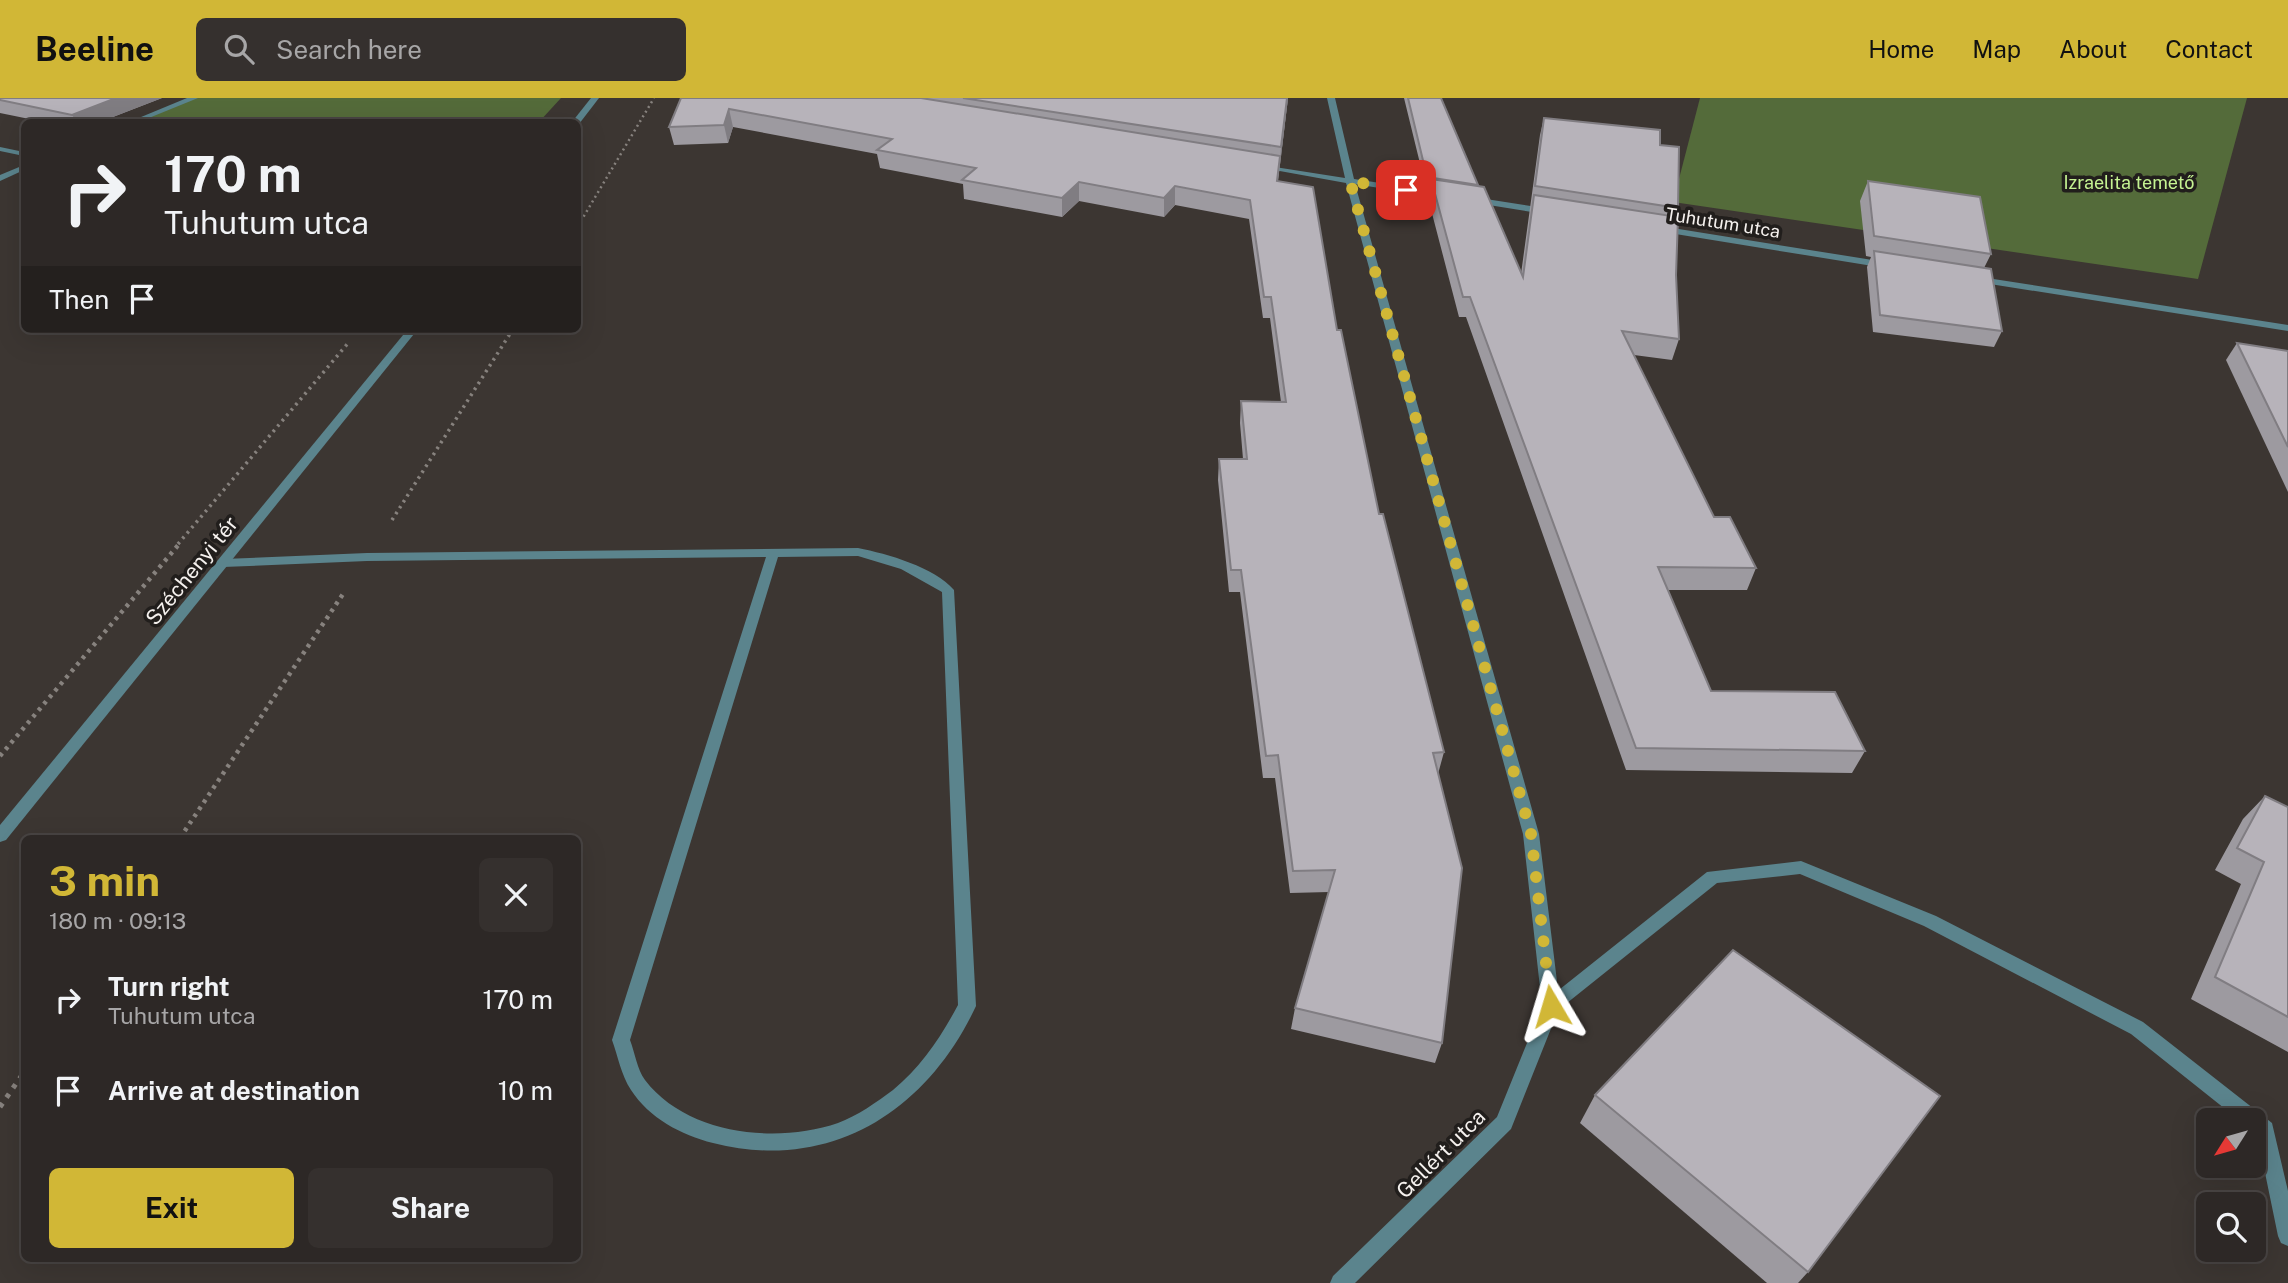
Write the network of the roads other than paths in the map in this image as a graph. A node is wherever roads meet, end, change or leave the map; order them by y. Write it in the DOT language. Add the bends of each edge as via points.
graph roads {
  1 [pos="194,98"];
  2 [pos="595,98"];
  3 [pos="1331,98"];
  4 [pos="142,119"];
  5 [pos="578,119"];
  6 [pos="0,149"];
  7 [pos="21,154"];
  8 [pos="1256,166"];
  9 [pos="21,168"];
  10 [pos="0,178"];
  11 [pos="1350,181"];
  12 [pos="1557,213"];
  13 [pos="1654,229"];
  14 [pos="1902,268"];
  15 [pos="1957,276"];
  16 [pos="2288,328"];
  17 [pos="410,333"];
  18 [pos="773,554"];
  19 [pos="223,563"];
  20 [pos="0,836"];
  21 [pos="1551,1006"];
  22 [pos="2288,1236"];
  23 [pos="1340,1283"];
  1 -- 4 [label="street"];
  2 -- 5 [label="street"];
  3 -- 11 [label="street, Gellért utca"];
  6 -- 7 [label="street"];
  8 -- 11 [label="street"];
  9 -- 10 [label="street"];
  11 -- 12 [label="street"];
  11 -- 21 [label="street, Gellért utca" via="1531,834"];
  13 -- 14 [label="street, Tuhutum utca"];
  15 -- 16 [label="street"];
  17 -- 19 [label="street, Széchenyi tér"];
  18 -- 18 [label="street" via="858,552 889,557 948,590 967,1006 943,1052 904,1093 839,1131 777,1141 730,1140 675,1121 638,1084 621,1040"];
  18 -- 19 [label="street" via="368,557"];
  19 -- 20 [label="street, Széchenyi tér"];
  21 -- 22 [label="street" via="1713,877 1801,867 1930,921 2137,1028 2265,1129"];
  21 -- 23 [label="street, Gellért utca" via="1504,1123"];
}
